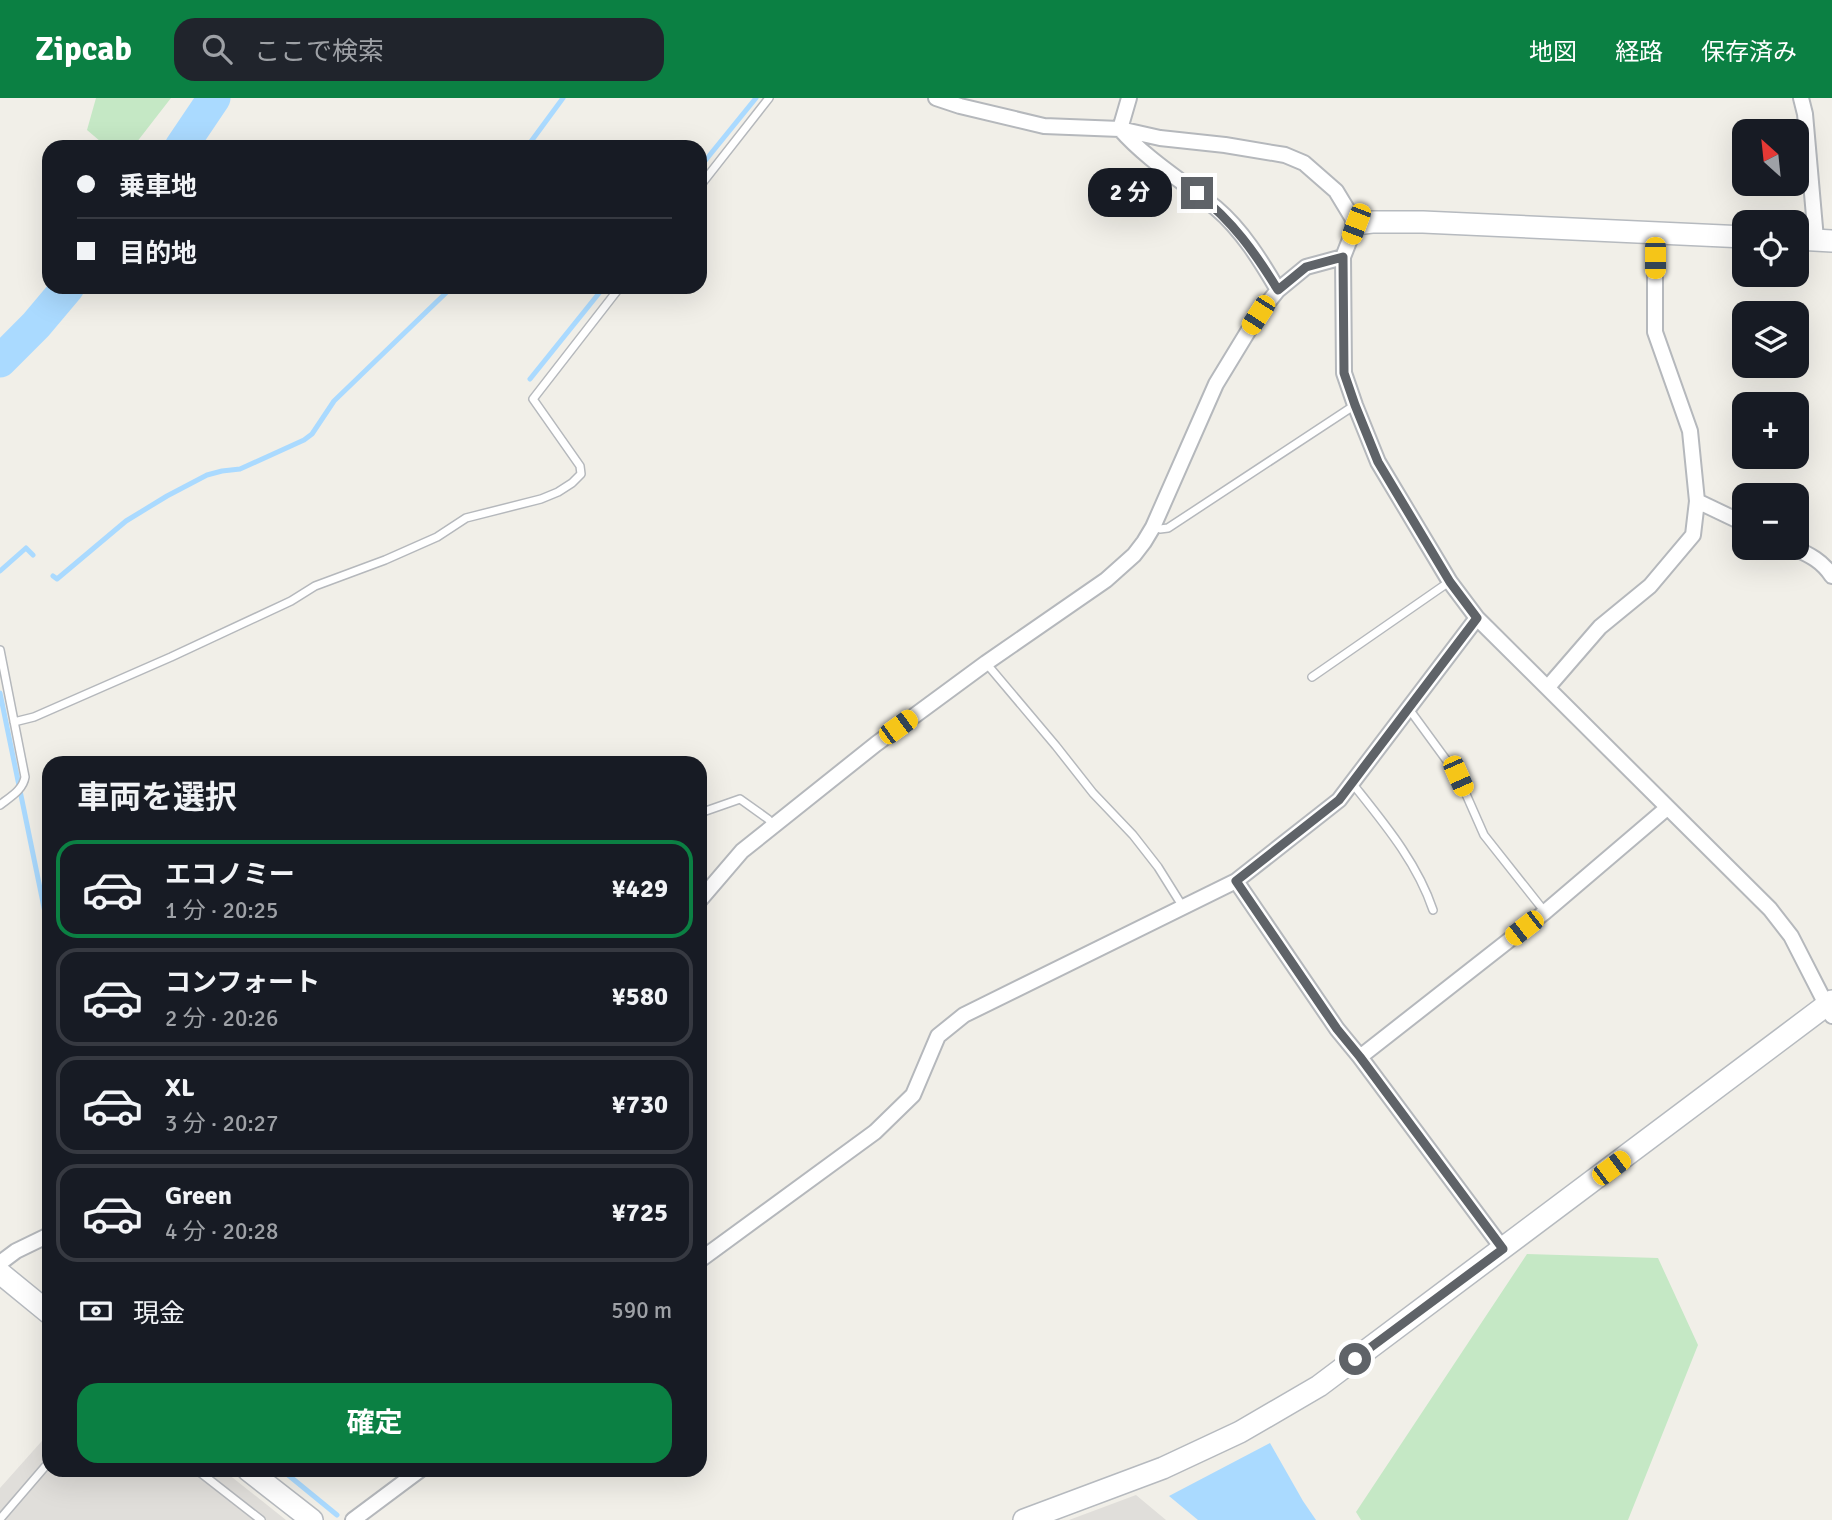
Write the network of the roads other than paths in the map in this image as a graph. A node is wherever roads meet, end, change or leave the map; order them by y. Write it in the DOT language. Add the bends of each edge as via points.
graph roads {
  1 [pos="769,98"];
  2 [pos="936,98"];
  3 [pos="1129,98"];
  4 [pos="1801,98"];
  5 [pos="1119,129"];
  6 [pos="707,177"];
  7 [pos="1356,224"];
  8 [pos="1655,234"];
  9 [pos="1732,237"];
  10 [pos="1815,240"];
  11 [pos="1343,257"];
  12 [pos="1278,290"];
  13 [pos="615,294"];
  14 [pos="1355,405"];
  15 [pos="1697,501"];
  16 [pos="1732,518"];
  17 [pos="1153,527"];
  18 [pos="1809,555"];
  19 [pos="1832,576"];
  20 [pos="1450,582"];
  21 [pos="1477,618"];
  22 [pos="0,650"];
  23 [pos="986,663"];
  24 [pos="1312,677"];
  25 [pos="1548,687"];
  26 [pos="1408,708"];
  27 [pos="14,722"];
  28 [pos="1352,783"];
  29 [pos="0,805"];
  30 [pos="1667,808"];
  31 [pos="707,811"];
  32 [pos="774,826"];
  33 [pos="1236,881"];
  34 [pos="707,892"];
  35 [pos="1183,907"];
  36 [pos="1433,910"];
  37 [pos="1545,912"];
  38 [pos="1830,1007"];
  39 [pos="1360,1057"];
  40 [pos="42,1238"];
  41 [pos="1503,1249"];
  42 [pos="707,1255"];
  43 [pos="0,1263"];
  44 [pos="0,1273"];
  45 [pos="42,1307"];
  46 [pos="42,1470"];
  47 [pos="206,1477"];
  48 [pos="257,1477"];
  49 [pos="411,1477"];
  50 [pos="0,1519"];
  51 [pos="261,1520"];
  52 [pos="312,1520"];
  53 [pos="353,1520"];
  54 [pos="1024,1520"];
  1 -- 6 [label="lane"];
  2 -- 5 [label="street" via="1044,126"];
  3 -- 5 [label="street"];
  4 -- 10 [label="street"];
  5 -- 7 [label="street" via="1285,155 1304,163 1336,191"];
  5 -- 12 [label="street" via="1218,210 1245,240"];
  7 -- 8 [label="street" via="1423,222"];
  7 -- 11 [label="street"];
  8 -- 9 [label="street"];
  8 -- 15 [label="street" via="1655,332 1690,431"];
  11 -- 12 [label="street" via="1306,267"];
  11 -- 14 [label="street" via="1344,373"];
  12 -- 17 [label="street" via="1216,384"];
  13 -- 27 [label="lane" via="533,399 580,466 581,474 572,483 541,499 467,518 437,537 329,579 171,657"];
  14 -- 17 [label="lane" via="1168,528"];
  14 -- 20 [label="street" via="1378,462"];
  15 -- 16 [label="street"];
  15 -- 25 [label="street" via="1693,535 1650,586 1600,627"];
  17 -- 23 [label="street" via="1134,555 1107,580"];
  18 -- 19 [label="street"];
  20 -- 21 [label="street"];
  20 -- 24 [label="lane"];
  21 -- 25 [label="street"];
  21 -- 26 [label="street"];
  22 -- 27 [label="lane"];
  23 -- 32 [label="street"];
  23 -- 35 [label="lane" via="1133,835"];
  25 -- 30 [label="street"];
  26 -- 28 [label="street"];
  26 -- 37 [label="lane" via="1458,776 1484,835"];
  27 -- 29 [label="lane" via="24,783"];
  28 -- 33 [label="street" via="1339,800"];
  28 -- 36 [label="lane" via="1425,886"];
  30 -- 37 [label="street"];
  30 -- 38 [label="street" via="1770,909 1791,936"];
  31 -- 32 [label="lane" via="740,799"];
  32 -- 34 [label="street" via="742,851"];
  33 -- 35 [label="street"];
  33 -- 39 [label="street"];
  35 -- 42 [label="street" via="964,1015 938,1036 913,1095 875,1132"];
  37 -- 39 [label="street"];
  38 -- 41 [label="street"];
  39 -- 41 [label="street"];
  40 -- 43 [label="street"];
  41 -- 54 [label="street" via="1281,1410 1163,1468"];
  44 -- 45 [label="street"];
  46 -- 50 [label="lane"];
  47 -- 51 [label="lane"];
  48 -- 52 [label="street"];
  49 -- 53 [label="street"];
}
